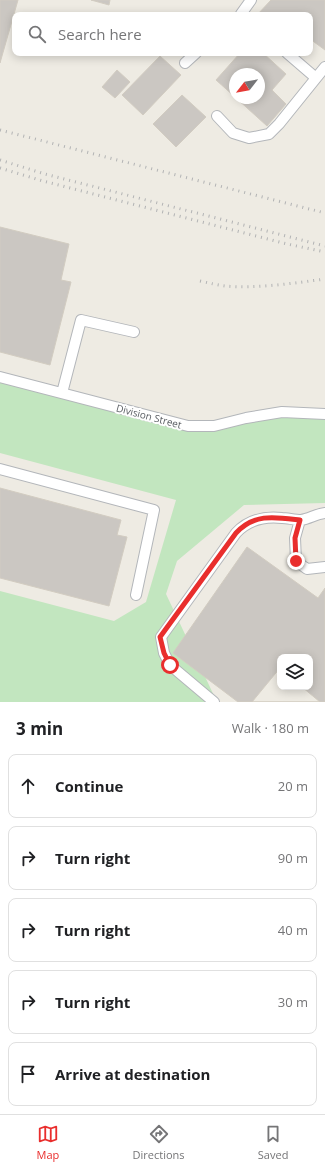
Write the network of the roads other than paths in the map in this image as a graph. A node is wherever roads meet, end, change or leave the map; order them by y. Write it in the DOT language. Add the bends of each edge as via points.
graph roads {
  1 [pos="251,0"];
  2 [pos="242,12"];
  3 [pos="193,56"];
  4 [pos="290,56"];
  5 [pos="185,63"];
  6 [pos="325,67"];
  7 [pos="316,78"];
  8 [pos="217,116"];
  9 [pos="134,332"];
  10 [pos="0,377"];
  11 [pos="62,393"];
  12 [pos="325,414"];
  13 [pos="0,469"];
  14 [pos="325,513"];
  15 [pos="300,520"];
  16 [pos="325,567"];
  17 [pos="136,595"];
  18 [pos="214,702"];
  1 -- 2 [label="lane"];
  3 -- 5 [label="lane"];
  4 -- 7 [label="lane"];
  6 -- 7 [label="lane"];
  7 -- 8 [label="lane" via="269,134 249,138 232,133"];
  9 -- 11 [label="lane" via="81,320"];
  10 -- 11 [label="lane, Division Street"];
  11 -- 12 [label="lane, Division Street" via="188,426 214,426 282,412"];
  13 -- 17 [label="lane" via="154,510"];
  14 -- 15 [label="lane"];
  15 -- 16 [label="lane" via="295,538 296,561 306,569"];
  15 -- 18 [label="lane" via="273,517 257,519 243,525 160,637 170,665"];
}
